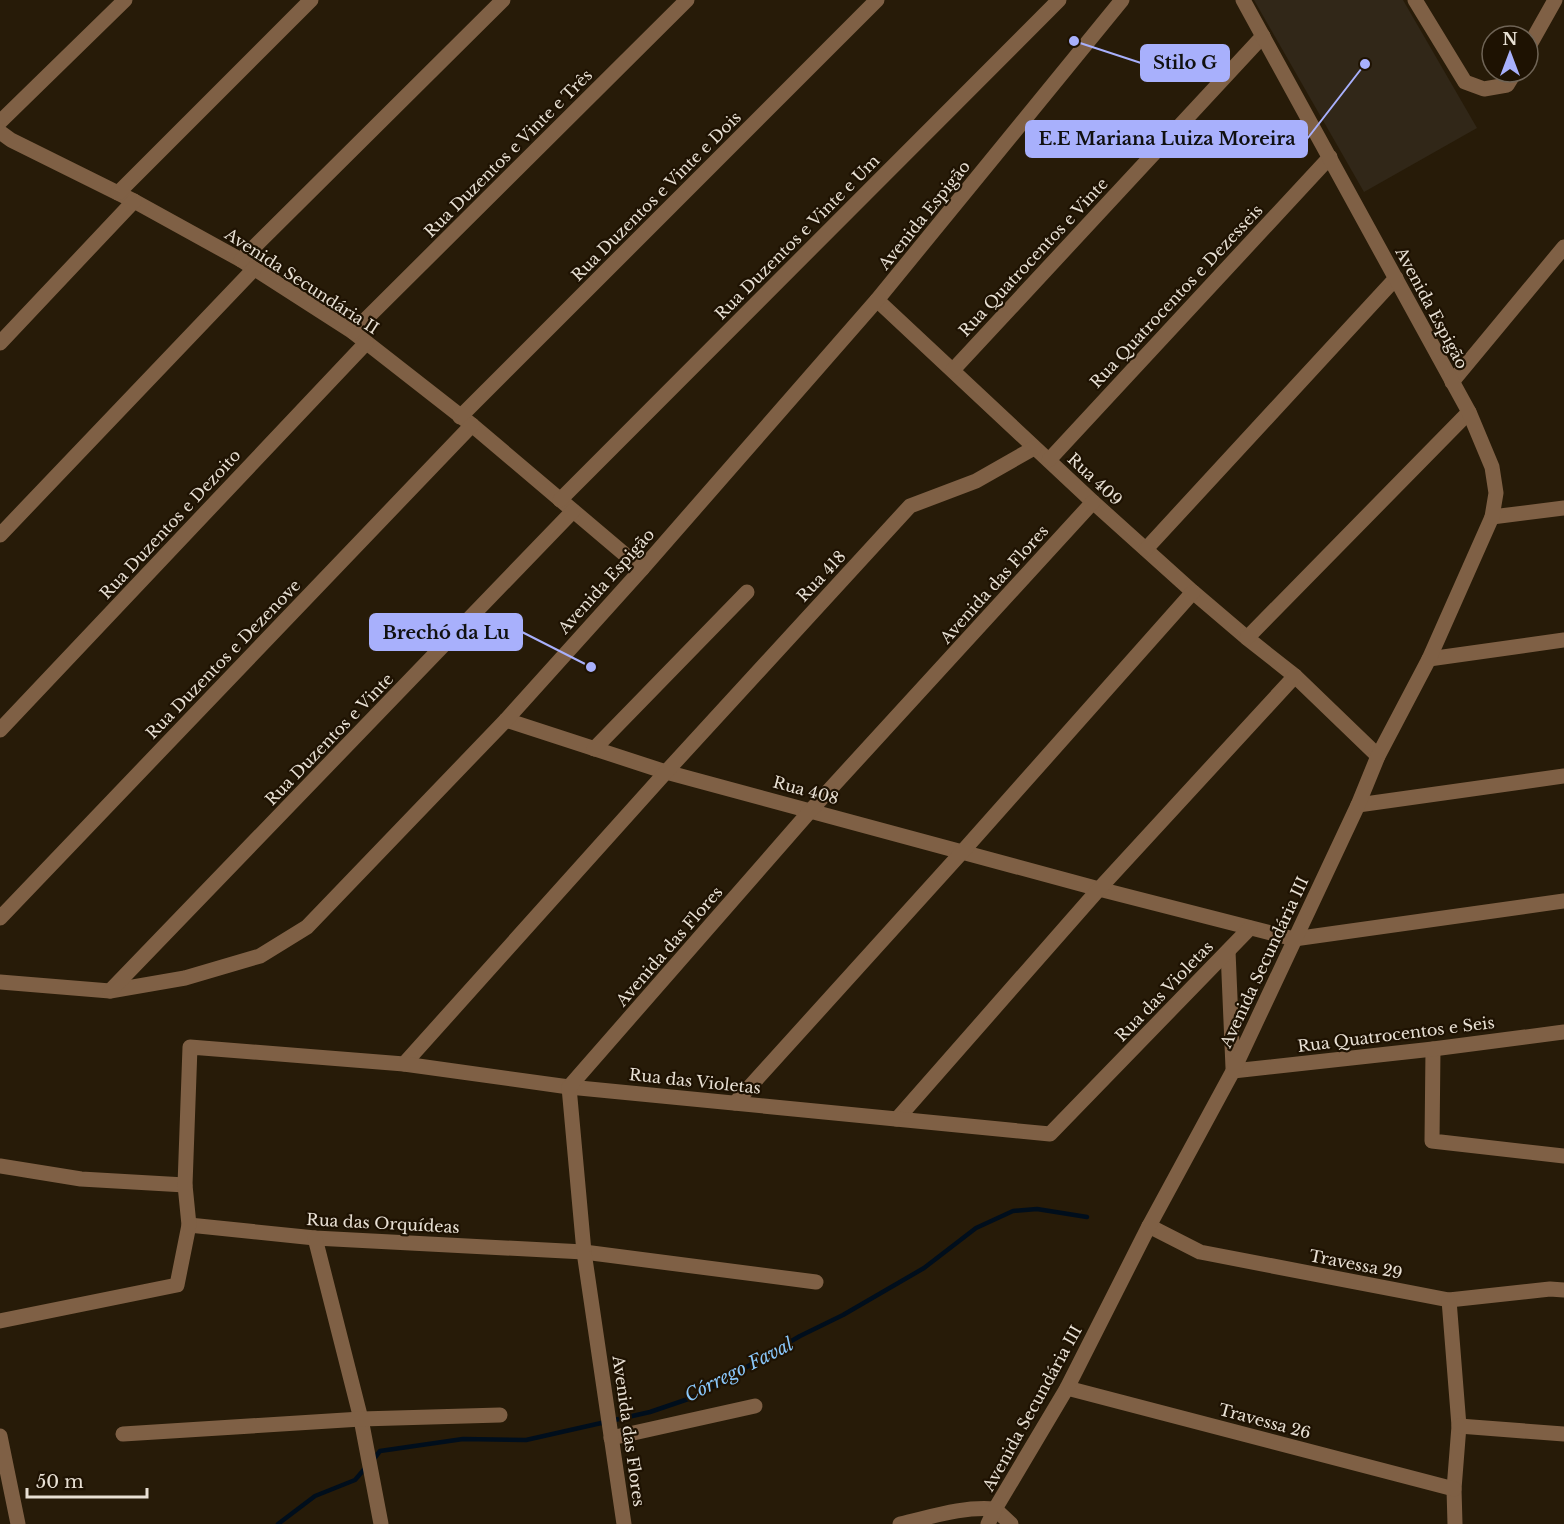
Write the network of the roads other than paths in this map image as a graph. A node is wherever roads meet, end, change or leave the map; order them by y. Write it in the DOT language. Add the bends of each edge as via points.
graph roads {
  1 [pos="125,0"];
  2 [pos="311,0"];
  3 [pos="503,0"];
  4 [pos="687,0"];
  5 [pos="877,0"];
  6 [pos="1059,0"];
  7 [pos="1122,0"];
  8 [pos="1243,0"];
  9 [pos="1415,0"];
  10 [pos="1555,0"];
  11 [pos="1540,27"];
  12 [pos="1263,36"];
  13 [pos="1508,84"];
  14 [pos="0,122"];
  15 [pos="6,136"];
  16 [pos="0,151"];
  17 [pos="1330,157"];
  18 [pos="118,193"];
  19 [pos="134,201"];
  20 [pos="1564,248"];
  21 [pos="241,260"];
  22 [pos="254,268"];
  23 [pos="1395,278"];
  24 [pos="877,300"];
  25 [pos="353,332"];
  26 [pos="0,343"];
  27 [pos="366,343"];
  28 [pos="953,370"];
  29 [pos="1452,382"];
  30 [pos="1469,412"];
  31 [pos="466,421"];
  32 [pos="1034,448"];
  33 [pos="1048,460"];
  34 [pos="560,500"];
  35 [pos="1093,502"];
  36 [pos="1564,507"];
  37 [pos="573,511"];
  38 [pos="1492,517"];
  39 [pos="0,535"];
  40 [pos="1146,549"];
  41 [pos="642,568"];
  42 [pos="747,592"];
  43 [pos="1193,592"];
  44 [pos="1247,638"];
  45 [pos="1564,640"];
  46 [pos="1429,658"];
  47 [pos="1295,676"];
  48 [pos="506,720"];
  49 [pos="0,730"];
  50 [pos="594,748"];
  51 [pos="1378,756"];
  52 [pos="666,772"];
  53 [pos="1564,776"];
  54 [pos="1358,805"];
  55 [pos="811,810"];
  56 [pos="963,851"];
  57 [pos="1099,889"];
  58 [pos="1564,902"];
  59 [pos="0,918"];
  60 [pos="1250,928"];
  61 [pos="1294,939"];
  62 [pos="1228,951"];
  63 [pos="0,982"];
  64 [pos="110,991"];
  65 [pos="1564,1032"];
  66 [pos="1432,1049"];
  67 [pos="404,1064"];
  68 [pos="1233,1071"];
  69 [pos="569,1087"];
  70 [pos="735,1103"];
  71 [pos="897,1119"];
  72 [pos="1564,1156"];
  73 [pos="0,1166"];
  74 [pos="185,1185"];
  75 [pos="189,1225"];
  76 [pos="1149,1226"];
  77 [pos="315,1238"];
  78 [pos="584,1252"];
  79 [pos="816,1282"];
  80 [pos="1564,1290"];
  81 [pos="1449,1300"];
  82 [pos="0,1321"];
  83 [pos="1067,1388"];
  84 [pos="755,1406"];
  85 [pos="500,1415"];
  86 [pos="361,1419"];
  87 [pos="1459,1426"];
  88 [pos="123,1434"];
  89 [pos="1564,1434"];
  90 [pos="0,1436"];
  91 [pos="611,1438"];
  92 [pos="1454,1489"];
  93 [pos="995,1509"];
  94 [pos="18,1524"];
  95 [pos="381,1524"];
  96 [pos="624,1524"];
  97 [pos="900,1524"];
  98 [pos="988,1524"];
  99 [pos="1011,1524"];
  100 [pos="1455,1524"];
  1 -- 14 [label="street"];
  2 -- 18 [label="street"];
  3 -- 21 [label="street"];
  4 -- 25 [label="street, Rua Duzentos e Vinte e Três"];
  5 -- 31 [label="street, Rua Duzentos e Vinte e Dois"];
  6 -- 34 [label="street, Rua Duzentos e Vinte e Um"];
  7 -- 24 [label="street, Avenida Espigão"];
  8 -- 12 [label="street, Avenida Espigão"];
  9 -- 13 [label="street" via="1465,82 1484,89"];
  10 -- 11 [label="street"];
  12 -- 17 [label="street, Avenida Espigão"];
  12 -- 28 [label="street, Rua Quatrocentos e Vinte"];
  15 -- 16 [label="street"];
  15 -- 18 [label="street, Avenida Secundária II"];
  17 -- 23 [label="street, Avenida Espigão"];
  17 -- 33 [label="street, Rua Quatrocentos e Dezesseis"];
  18 -- 19 [label="street, Avenida Secundária II"];
  19 -- 21 [label="street, Avenida Secundária II"];
  19 -- 26 [label="street"];
  20 -- 29 [label="street"];
  21 -- 22 [label="street, Avenida Secundária II"];
  22 -- 25 [label="street, Avenida Secundária II"];
  22 -- 39 [label="street"];
  23 -- 29 [label="street, Avenida Espigão"];
  23 -- 40 [label="street"];
  24 -- 28 [label="street, Rua 409"];
  24 -- 41 [label="street, Avenida Espigão"];
  25 -- 27 [label="street, Avenida Secundária II"];
  27 -- 31 [label="street, Avenida Secundária II"];
  27 -- 49 [label="street, Rua Duzentos e Dezoito"];
  28 -- 32 [label="street, Rua 409"];
  29 -- 30 [label="street, Avenida Espigão"];
  30 -- 38 [label="street, Avenida Secundária III" via="1492,467 1496,493"];
  30 -- 44 [label="street"];
  31 -- 34 [label="street, Avenida Secundária II"];
  31 -- 59 [label="street, Rua Duzentos e Dezenove"];
  32 -- 33 [label="street, Rua 409"];
  32 -- 52 [label="street, Rua 418" via="976,482 910,506"];
  33 -- 35 [label="street, Rua 409"];
  34 -- 37 [label="street, Avenida Secundária II"];
  35 -- 40 [label="street, Rua 409"];
  35 -- 55 [label="street, Avenida das Flores"];
  36 -- 38 [label="street"];
  37 -- 41 [label="street, Avenida Secundária II"];
  37 -- 64 [label="street, Rua Duzentos e Vinte"];
  38 -- 46 [label="street, Avenida Secundária III"];
  40 -- 43 [label="street, Rua 409"];
  41 -- 48 [label="street, Avenida Espigão"];
  42 -- 50 [label="street"];
  43 -- 44 [label="street, Rua 409"];
  43 -- 56 [label="street"];
  44 -- 47 [label="street, Rua 409"];
  45 -- 46 [label="street"];
  46 -- 51 [label="street, Avenida Secundária III"];
  47 -- 51 [label="street, Rua 409"];
  47 -- 57 [label="street"];
  48 -- 50 [label="street, Rua 408"];
  48 -- 64 [label="street, Avenida Espigão" via="307,927 260,956 185,978"];
  50 -- 52 [label="street, Rua 408"];
  51 -- 54 [label="street, Avenida Secundária III"];
  52 -- 55 [label="street, Rua 408"];
  52 -- 67 [label="street, Rua 418"];
  53 -- 54 [label="street"];
  54 -- 61 [label="street, Avenida Secundária III"];
  55 -- 56 [label="street, Rua 408"];
  55 -- 69 [label="street, Avenida das Flores"];
  56 -- 57 [label="street, Rua 408"];
  56 -- 70 [label="street"];
  57 -- 60 [label="street, Rua 408"];
  57 -- 71 [label="street"];
  58 -- 61 [label="street"];
  60 -- 61 [label="street, Rua 408"];
  60 -- 62 [label="street, Rua das Violetas"];
  61 -- 68 [label="street, Avenida Secundária III"];
  62 -- 68 [label="street"];
  62 -- 71 [label="street, Rua das Violetas" via="1050,1134"];
  63 -- 64 [label="street, Avenida Espigão"];
  65 -- 66 [label="street, Rua Quatrocentos e Seis"];
  66 -- 68 [label="street, Rua Quatrocentos e Seis"];
  66 -- 72 [label="street" via="1432,1141"];
  67 -- 69 [label="street, Rua das Violetas"];
  67 -- 74 [label="street, Rua das Violetas" via="190,1047"];
  68 -- 76 [label="street, Avenida Secundária III"];
  69 -- 70 [label="street, Rua das Violetas"];
  69 -- 78 [label="street, Avenida das Flores"];
  70 -- 71 [label="street, Rua das Violetas"];
  73 -- 74 [label="street" via="81,1179"];
  74 -- 75 [label="street, Rua das Violetas"];
  75 -- 77 [label="street, Rua das Orquídeas"];
  75 -- 82 [label="street" via="177,1285"];
  76 -- 81 [label="street, Travessa 29" via="1200,1252"];
  76 -- 83 [label="street, Avenida Secundária III"];
  77 -- 78 [label="street, Rua das Orquídeas"];
  77 -- 86 [label="street"];
  78 -- 79 [label="street, Rua das Orquídeas"];
  78 -- 91 [label="street, Avenida das Flores"];
  80 -- 81 [label="street, Travessa 29"];
  81 -- 87 [label="street"];
  83 -- 92 [label="street, Travessa 26"];
  83 -- 93 [label="street, Avenida Secundária III"];
  84 -- 91 [label="street"];
  85 -- 86 [label="street"];
  86 -- 88 [label="street"];
  86 -- 95 [label="street"];
  87 -- 89 [label="street"];
  87 -- 92 [label="street"];
  90 -- 94 [label="street"];
  91 -- 96 [label="street, Avenida das Flores"];
  92 -- 100 [label="street"];
  93 -- 97 [label="street" via="976,1508"];
  93 -- 98 [label="street, Avenida Secundária III"];
  93 -- 99 [label="street"];
}
